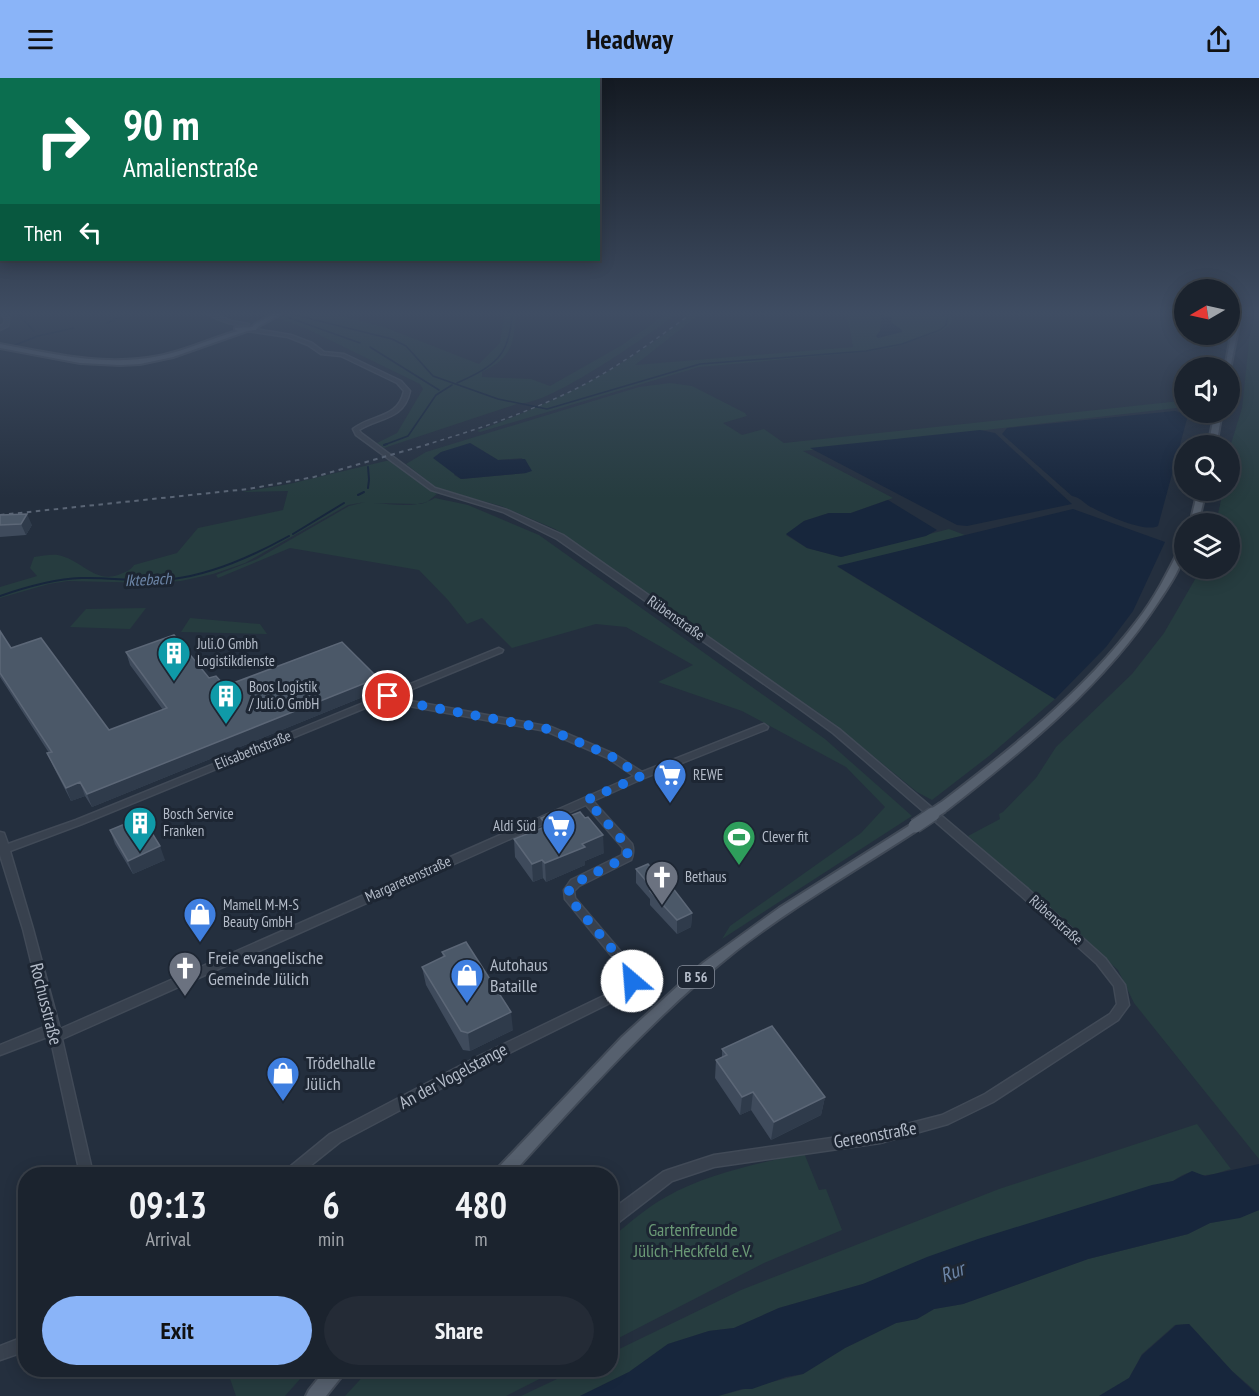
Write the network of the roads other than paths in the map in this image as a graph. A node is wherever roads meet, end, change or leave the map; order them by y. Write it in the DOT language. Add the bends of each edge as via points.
graph roads {
  1 [pos="385,376"];
  2 [pos="1174,569"];
  3 [pos="499,650"];
  4 [pos="388,696"];
  5 [pos="764,727"];
  6 [pos="641,776"];
  7 [pos="587,800"];
  8 [pos="0,835"];
  9 [pos="3,850"];
  10 [pos="1123,1005"];
  11 [pos="54,1033"];
  12 [pos="0,1050"];
  13 [pos="84,1167"];
  14 [pos="300,1167"];
  15 [pos="509,1167"];
  16 [pos="618,1214"];
  17 [pos="18,1346"];
  18 [pos="0,1353"];
  19 [pos="330,1377"];
  20 [pos="315,1396"];
  1 -- 10 [label="street, Rübenstraße" via="407,391 401,407 361,425 356,432 433,489 506,511 560,537 804,706 968,843 1101,962 1119,985"];
  2 -- 15 [label="main road, B 56, bridge" via="1153,605 1095,675 1034,735 943,807 759,928 709,966 654,1014"];
  3 -- 4 [label="street, Elisabethstraße"];
  4 -- 6 [label="street" via="548,729 611,756"];
  4 -- 9 [label="street, Elisabethstraße"];
  5 -- 6 [label="street, Margaretenstraße"];
  6 -- 7 [label="street, Margaretenstraße"];
  7 -- 11 [label="street, Margaretenstraße"];
  7 -- 14 [label="street, An der Vogelstange" via="628,847 627,857 575,883 569,890 570,899 629,969 632,981 624,991 335,1138"];
  8 -- 9 [label="street, Rochusstraße"];
  9 -- 11 [label="street, Rochusstraße"];
  10 -- 16 [label="street, Gereonstraße" via="1114,1017 1061,1053 989,1098 944,1120 880,1137 714,1161 668,1176"];
  11 -- 12 [label="street, Margaretenstraße"];
  11 -- 13 [label="street, Rochusstraße"];
  17 -- 18 [label="street"];
  19 -- 20 [label="main road"];
}
